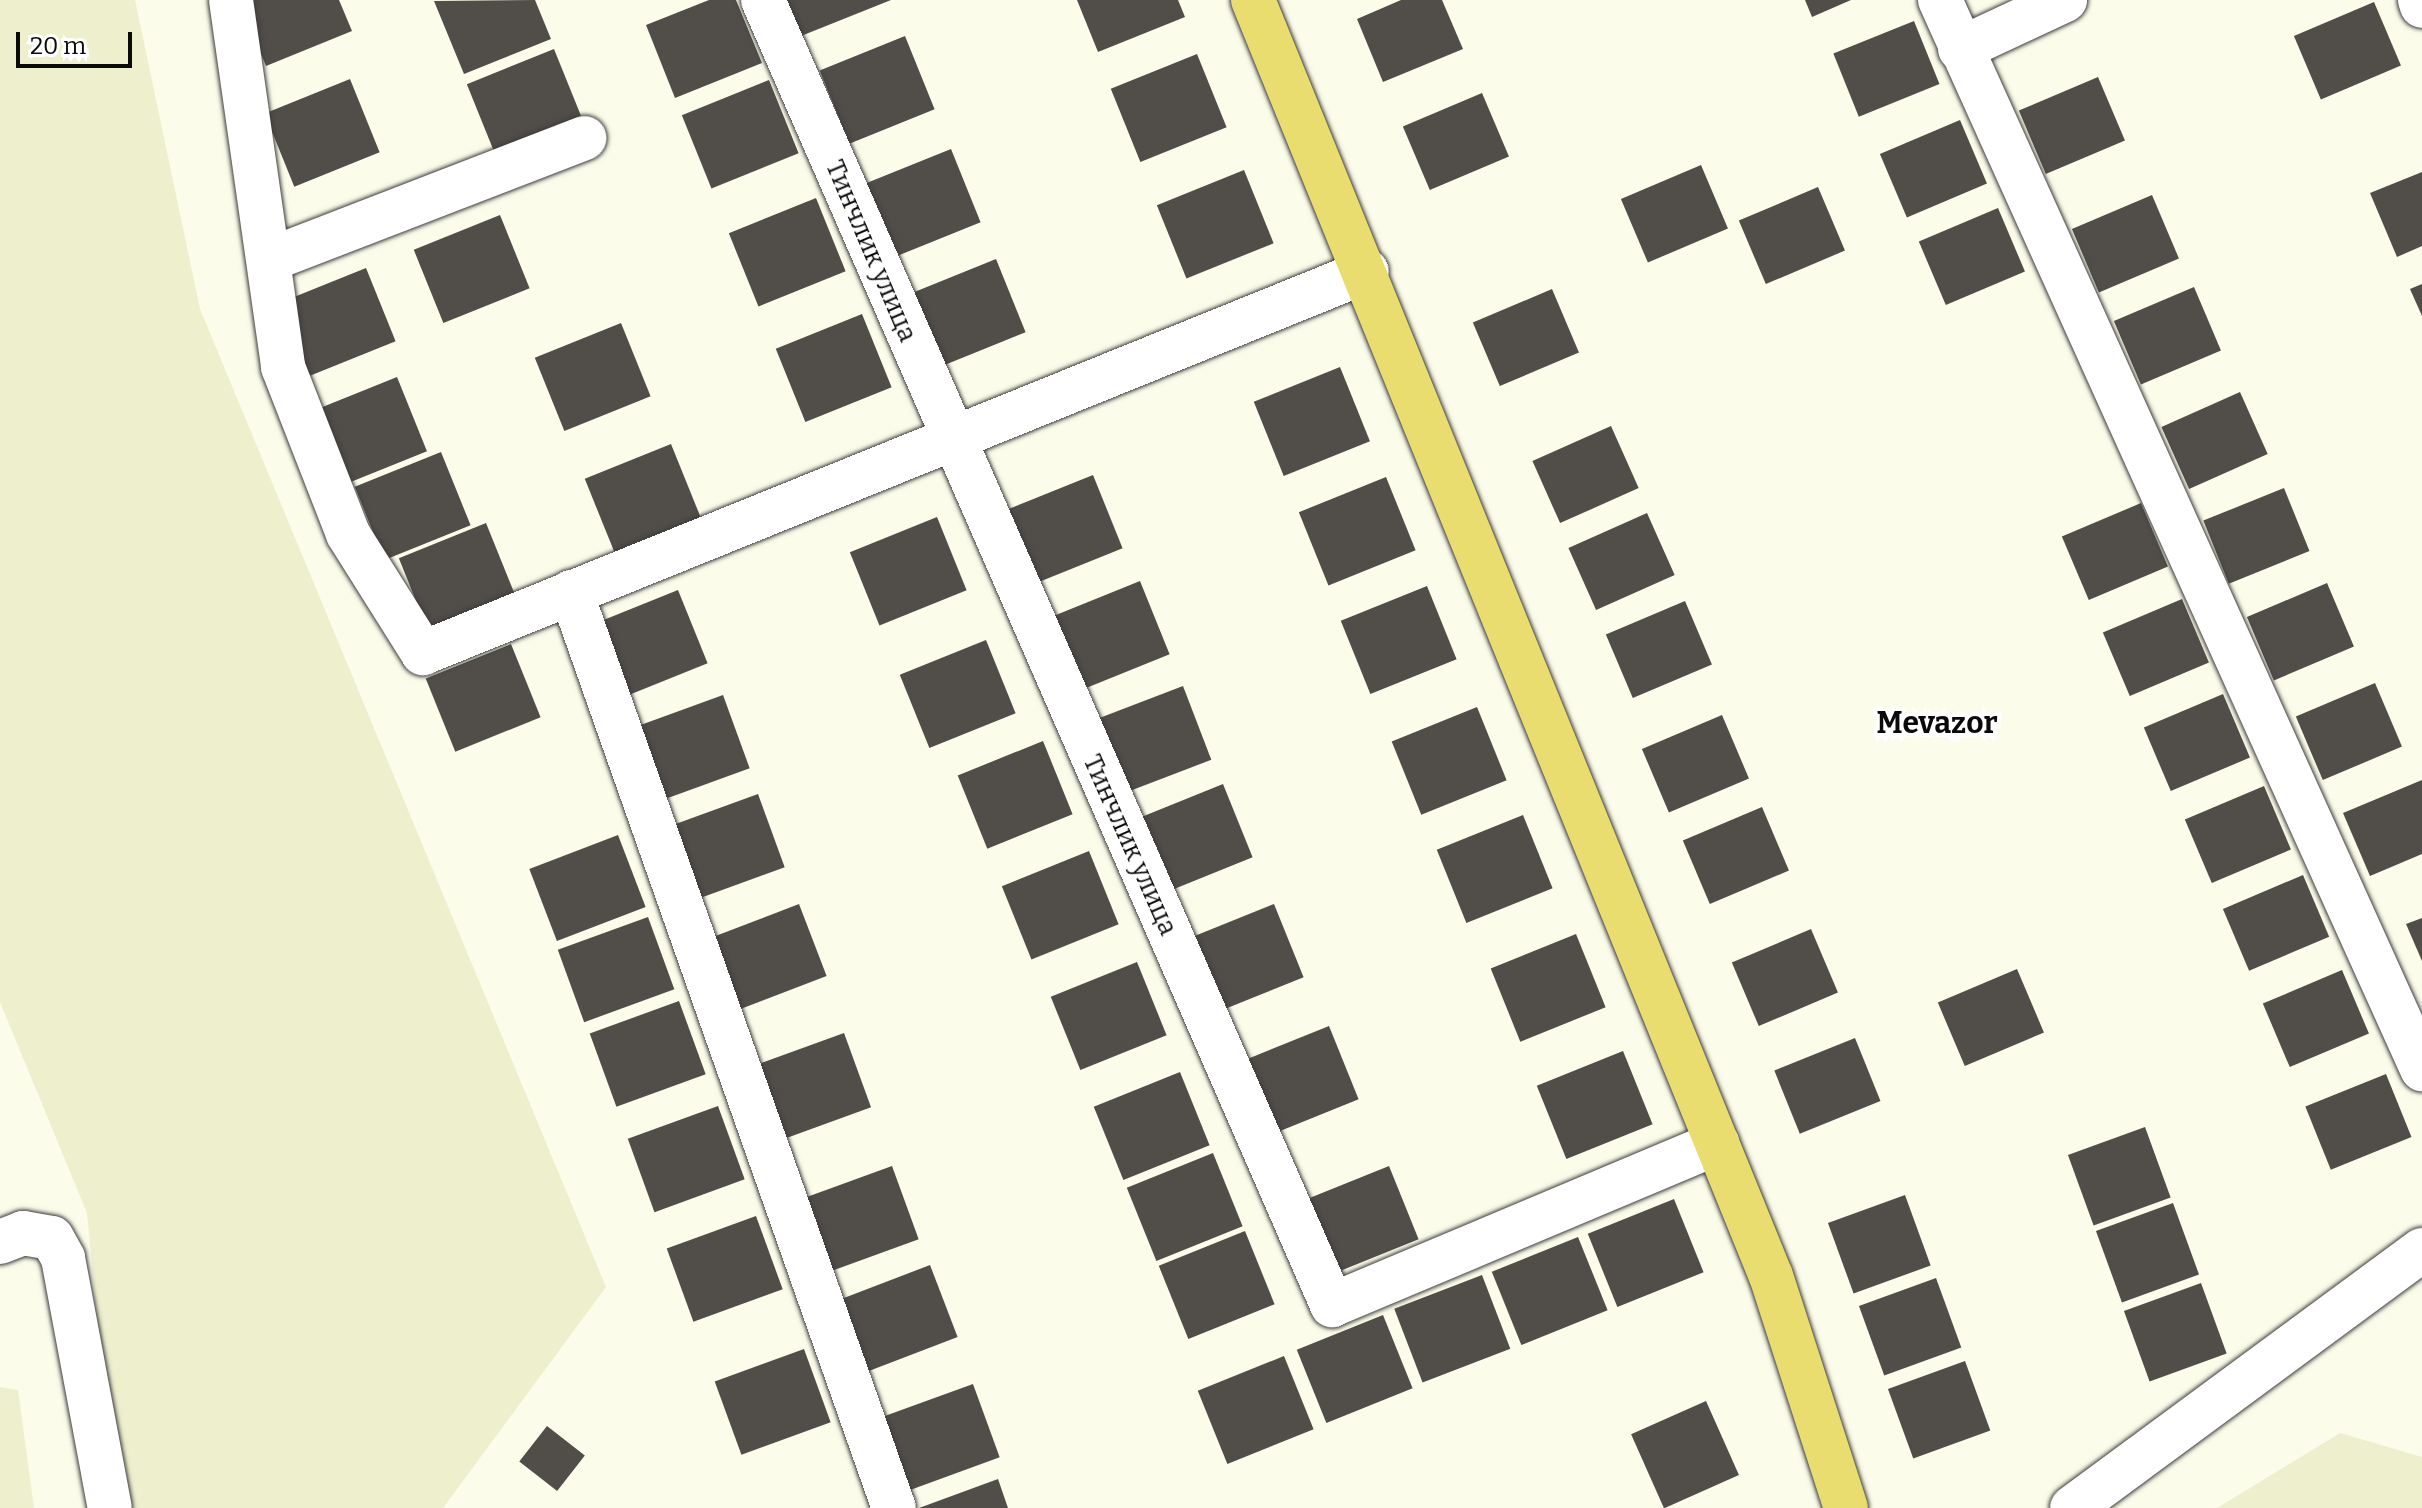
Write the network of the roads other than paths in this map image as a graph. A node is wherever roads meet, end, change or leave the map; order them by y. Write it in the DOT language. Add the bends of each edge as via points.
graph roads {
  1 [pos="231,0"];
  2 [pos="763,0"];
  3 [pos="1253,0"];
  4 [pos="1940,0"];
  5 [pos="2065,0"];
  6 [pos="2420,0"];
  7 [pos="2422,6"];
  8 [pos="1960,49"];
  9 [pos="584,138"];
  10 [pos="271,259"];
  11 [pos="1367,271"];
  12 [pos="951,440"];
  13 [pos="571,592"];
  14 [pos="2422,1069"];
  15 [pos="1717,1143"];
  16 [pos="0,1242"];
  17 [pos="2422,1250"];
  18 [pos="110,1508"];
  19 [pos="894,1508"];
  20 [pos="1846,1508"];
  21 [pos="2072,1508"];
  1 -- 10 [label="street"];
  2 -- 12 [label="street, Тинчлик улица"];
  3 -- 11 [label="main road"];
  4 -- 8 [label="street"];
  5 -- 8 [label="street"];
  6 -- 7 [label="street"];
  8 -- 14 [label="street"];
  9 -- 10 [label="street"];
  10 -- 13 [label="street" via="283,367 348,534 423,653"];
  11 -- 12 [label="street"];
  11 -- 15 [label="main road"];
  12 -- 13 [label="street"];
  12 -- 15 [label="street, Тинчлик улица" via="1332,1305"];
  13 -- 19 [label="street"];
  15 -- 20 [label="main road" via="1771,1276"];
  16 -- 18 [label="street" via="23,1233 52,1238 63,1258"];
  17 -- 21 [label="street"];
}
